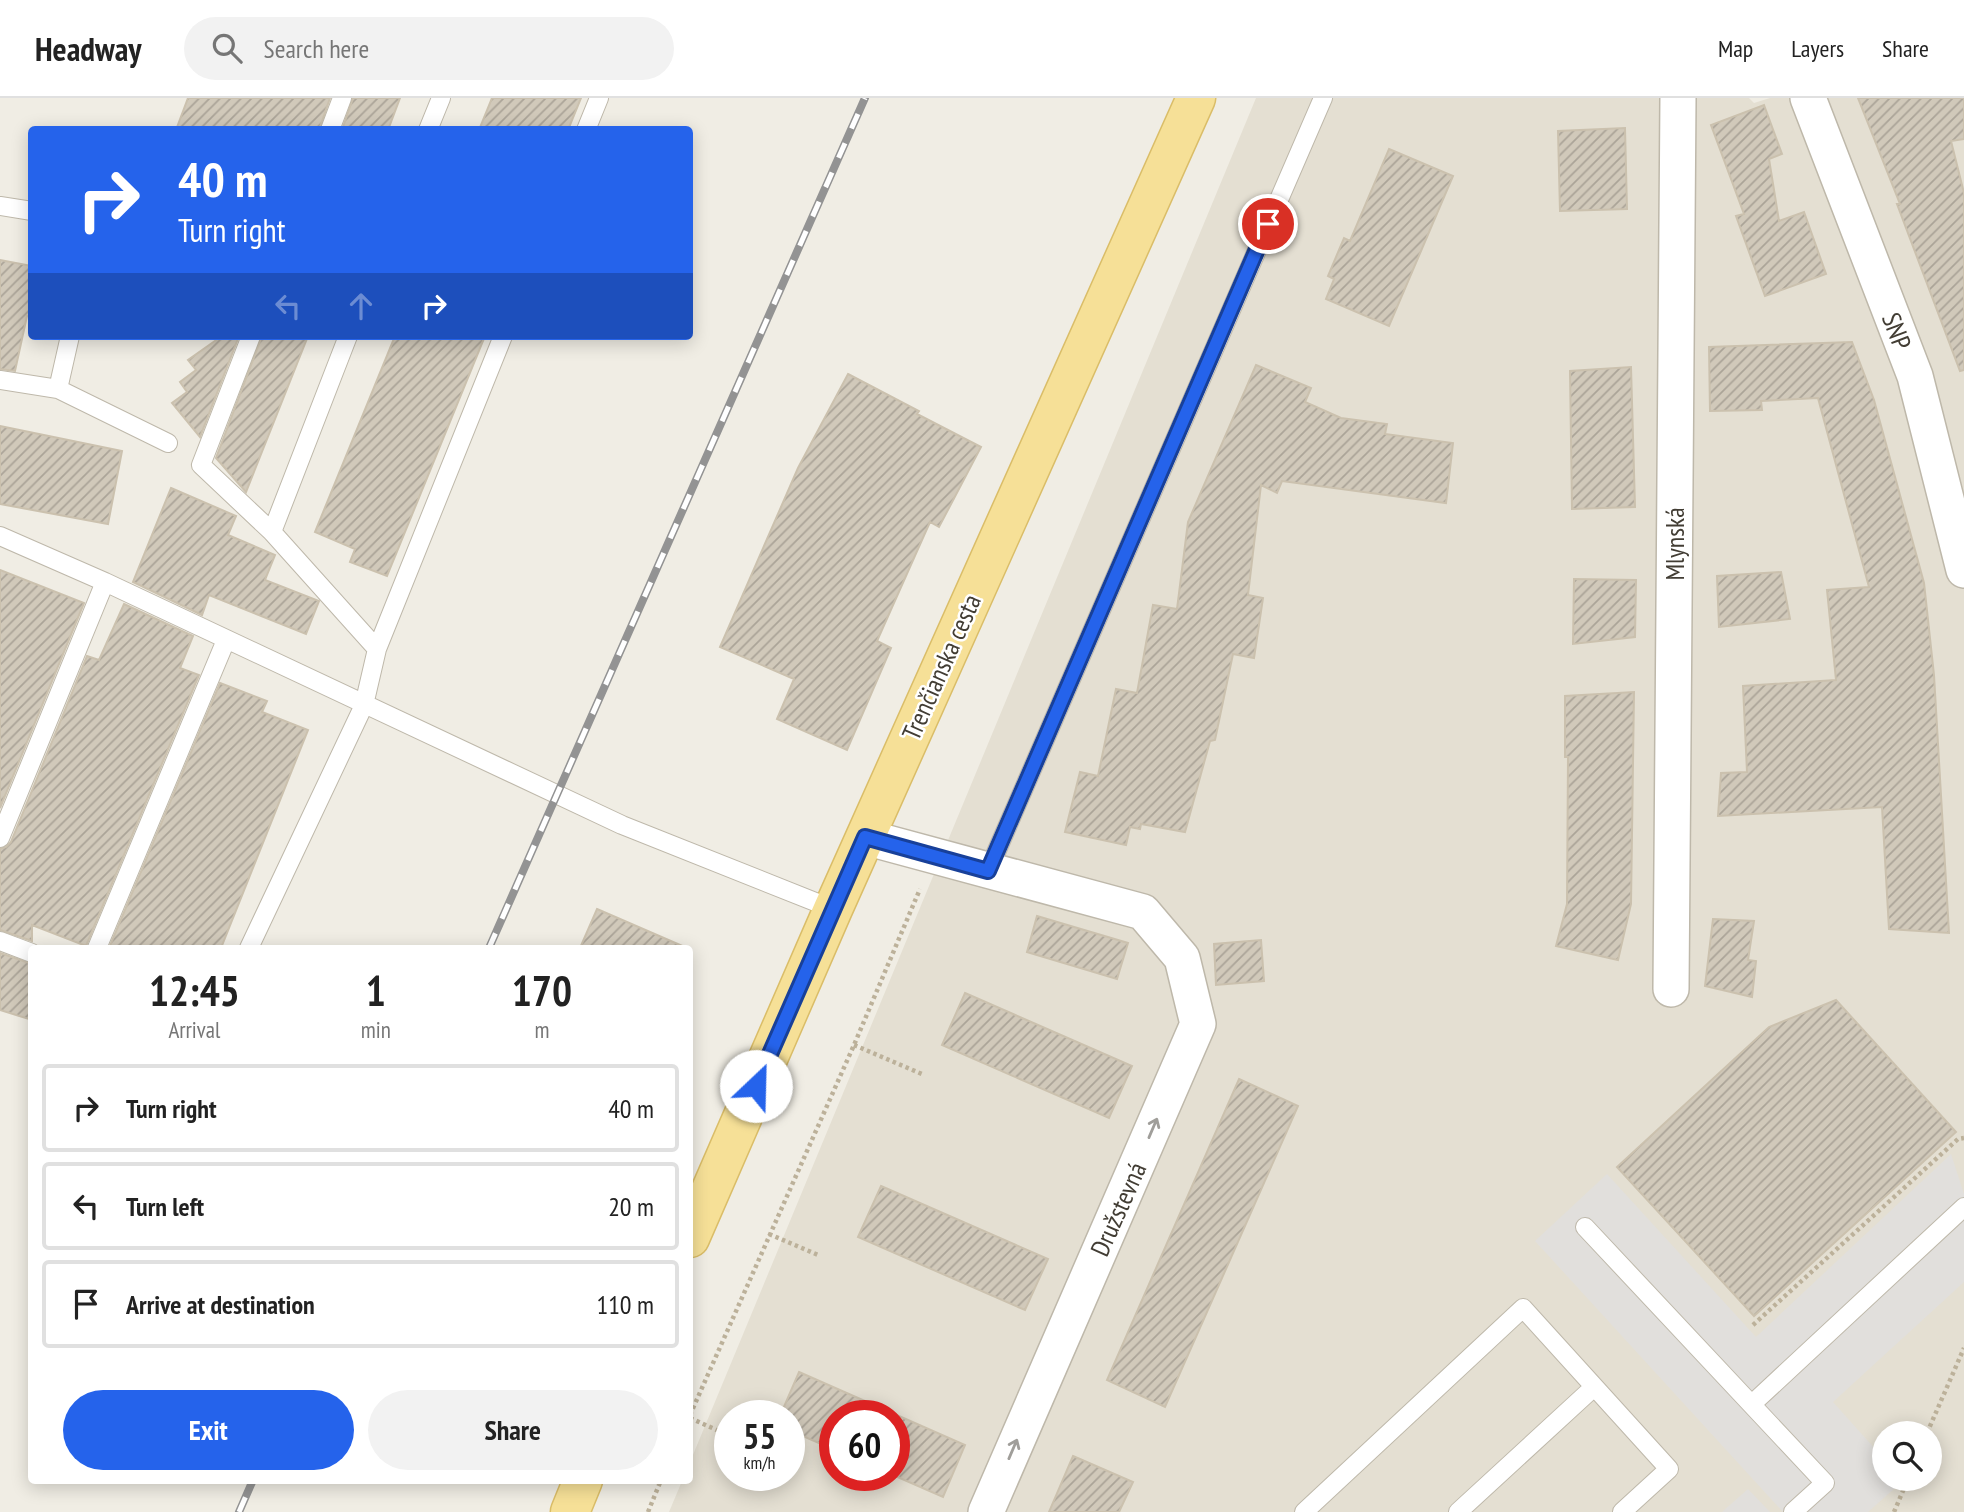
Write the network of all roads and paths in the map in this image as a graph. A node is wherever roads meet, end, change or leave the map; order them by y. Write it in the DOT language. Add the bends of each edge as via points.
graph roads {
  1 [pos="342,98"];
  2 [pos="440,98"];
  3 [pos="599,98"];
  4 [pos="1196,98"];
  5 [pos="1323,98"];
  6 [pos="1678,98"];
  7 [pos="1808,98"];
  8 [pos="332,126"];
  9 [pos="430,126"];
  10 [pos="588,126"];
  11 [pos="0,206"];
  12 [pos="28,210"];
  13 [pos="69,340"];
  14 [pos="249,340"];
  15 [pos="346,340"];
  16 [pos="501,340"];
  17 [pos="0,380"];
  18 [pos="58,389"];
  19 [pos="168,443"];
  20 [pos="272,532"];
  21 [pos="0,536"];
  22 [pos="1964,570"];
  23 [pos="105,582"];
  24 [pos="226,640"];
  25 [pos="377,649"];
  26 [pos="364,705"];
  27 [pos="865,837"];
  28 [pos="0,838"];
  29 [pos="934,856"];
  30 [pos="988,871"];
  31 [pos="833,909"];
  32 [pos="0,941"];
  33 [pos="98,945"];
  34 [pos="250,945"];
  35 [pos="28,952"];
  36 [pos="1671,989"];
  37 [pos="854,1045"];
  38 [pos="922,1074"];
  39 [pos="1964,1138"];
  40 [pos="1964,1207"];
  41 [pos="1585,1227"];
  42 [pos="693,1231"];
  43 [pos="769,1234"];
  44 [pos="818,1255"];
  45 [pos="1754,1325"];
  46 [pos="1964,1348"];
  47 [pos="1594,1387"];
  48 [pos="1752,1404"];
  49 [pos="693,1409"];
  50 [pos="693,1418"];
  51 [pos="1932,1421"];
  52 [pos="714,1428"];
  53 [pos="581,1484"];
  54 [pos="659,1484"];
  55 [pos="1903,1491"];
  56 [pos="570,1512"];
  57 [pos="648,1512"];
  58 [pos="986,1512"];
  59 [pos="1304,1512"];
  60 [pos="1458,1512"];
  61 [pos="1622,1512"];
  62 [pos="1793,1512"];
  63 [pos="1894,1512"];
  1 -- 8 [label="lane"];
  2 -- 9 [label="lane"];
  3 -- 10 [label="lane"];
  4 -- 27 [label="main road, Trenčianska cesta"];
  5 -- 30 [label="lane"];
  6 -- 36 [label="street, Mlynská"];
  7 -- 22 [label="street, SNP" via="1914,376"];
  11 -- 12 [label="lane"];
  13 -- 18 [label="lane"];
  14 -- 20 [label="lane" via="201,465"];
  15 -- 20 [label="lane"];
  16 -- 25 [label="lane"];
  17 -- 18 [label="lane"];
  18 -- 19 [label="lane"];
  20 -- 25 [label="lane"];
  21 -- 23 [label="lane"];
  23 -- 24 [label="lane"];
  23 -- 28 [label="lane"];
  24 -- 26 [label="lane"];
  24 -- 33 [label="lane"];
  25 -- 26 [label="lane"];
  26 -- 31 [label="lane" via="622,825"];
  26 -- 34 [label="lane"];
  27 -- 29 [label="street"];
  27 -- 31 [label="main road, Trenčianska cesta"];
  29 -- 30 [label="street"];
  29 -- 37 [label="path"];
  58 -- 30 [label="street, Družstevná, one-way" via="1198,1024 1182,957 1143,912"];
  31 -- 42 [label="main road, Trenčianska cesta"];
  32 -- 35 [label="lane"];
  37 -- 38 [label="path"];
  37 -- 43 [label="path"];
  39 -- 45 [label="path"];
  40 -- 48 [label="lane"];
  41 -- 48 [label="lane"];
  43 -- 44 [label="path"];
  43 -- 49 [label="path"];
  46 -- 51 [label="path"];
  47 -- 59 [label="lane" via="1523,1308"];
  47 -- 60 [label="lane"];
  47 -- 61 [label="lane" via="1669,1469"];
  48 -- 62 [label="lane" via="1825,1483"];
  50 -- 52 [label="path"];
  53 -- 56 [label="main road"];
  54 -- 57 [label="path"];
  55 -- 63 [label="path"];
}
